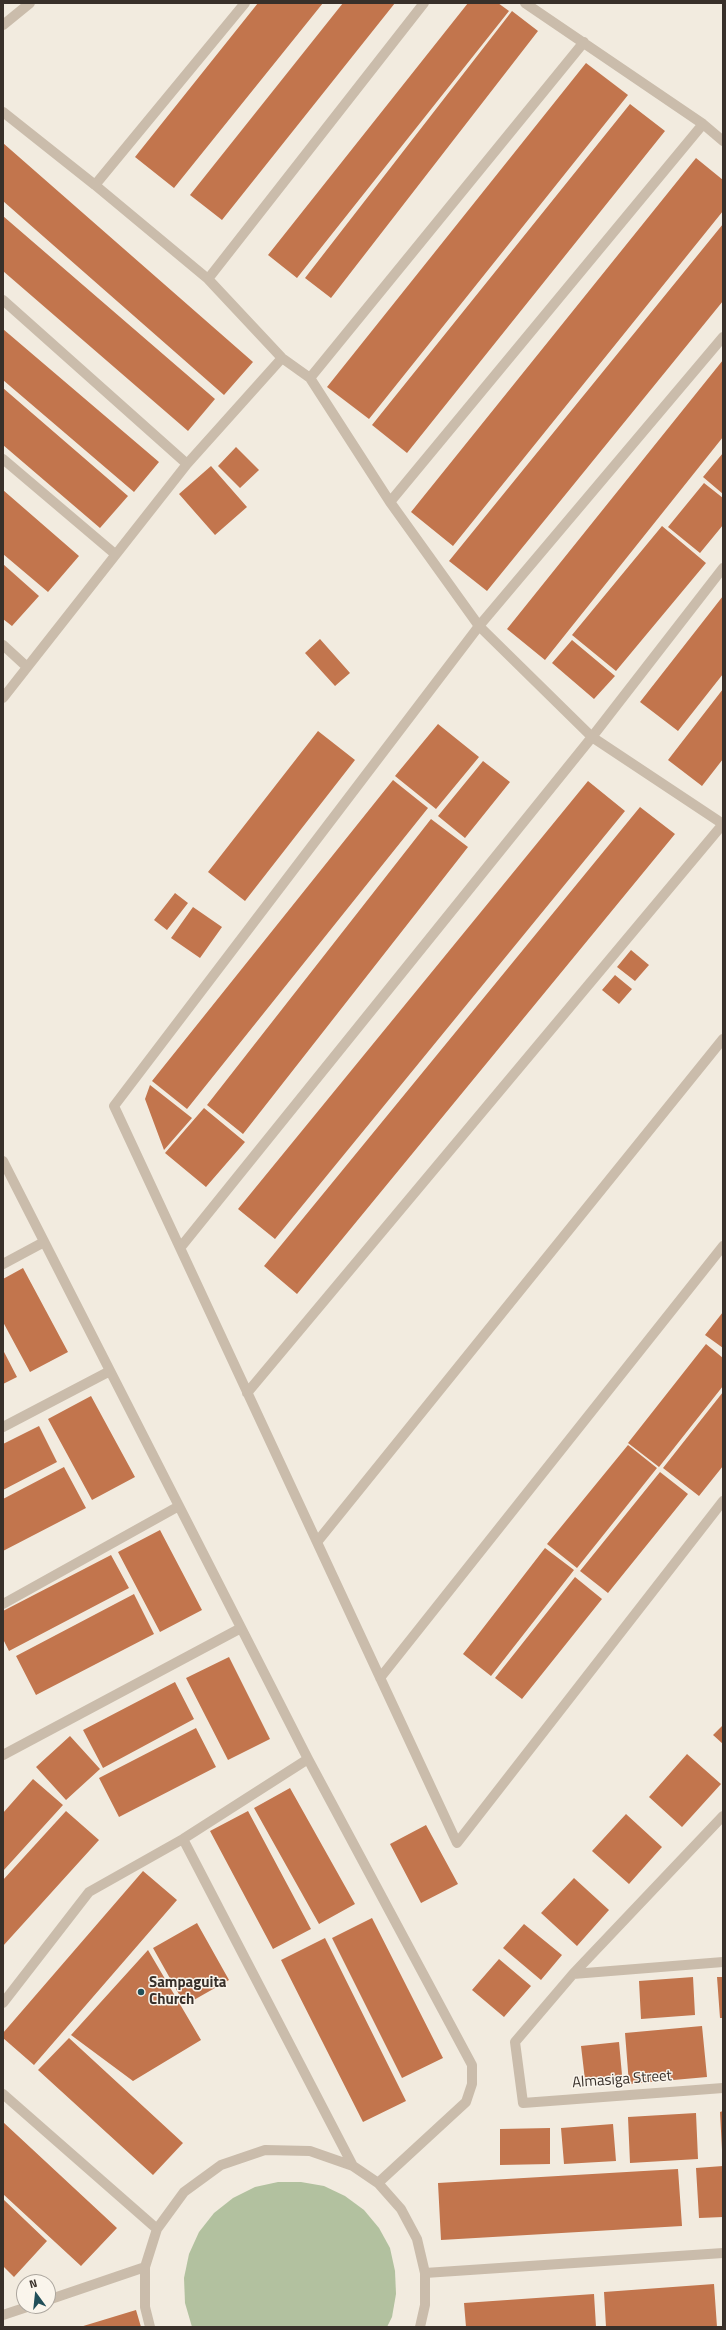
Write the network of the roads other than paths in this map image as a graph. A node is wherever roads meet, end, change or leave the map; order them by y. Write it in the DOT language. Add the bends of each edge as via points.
graph roads {
  1 [pos="30,3"];
  2 [pos="245,3"];
  3 [pos="424,3"];
  4 [pos="525,3"];
  5 [pos="3,25"];
  6 [pos="584,42"];
  7 [pos="3,112"];
  8 [pos="703,124"];
  9 [pos="723,141"];
  10 [pos="96,185"];
  11 [pos="208,280"];
  12 [pos="3,300"];
  13 [pos="723,338"];
  14 [pos="282,358"];
  15 [pos="310,378"];
  16 [pos="3,459"];
  17 [pos="187,464"];
  18 [pos="390,502"];
  19 [pos="115,554"];
  20 [pos="723,568"];
  21 [pos="479,626"];
  22 [pos="3,645"];
  23 [pos="27,668"];
  24 [pos="3,698"];
  25 [pos="592,737"];
  26 [pos="723,824"];
  27 [pos="723,1039"];
  28 [pos="3,1161"];
  29 [pos="44,1242"];
  30 [pos="723,1246"];
  31 [pos="180,1248"];
  32 [pos="3,1264"];
  33 [pos="110,1371"];
  34 [pos="247,1393"];
  35 [pos="3,1427"];
  36 [pos="723,1501"];
  37 [pos="179,1506"];
  38 [pos="317,1542"];
  39 [pos="3,1604"];
  40 [pos="241,1628"];
  41 [pos="380,1678"];
  42 [pos="3,1755"];
  43 [pos="308,1758"];
  44 [pos="723,1816"];
  45 [pos="183,1839"];
  46 [pos="723,1962"];
  47 [pos="573,1974"];
  48 [pos="3,2003"];
  49 [pos="723,2088"];
  50 [pos="3,2094"];
  51 [pos="353,2166"];
  52 [pos="378,2183"];
  53 [pos="157,2229"];
  54 [pos="723,2253"];
  55 [pos="146,2267"];
  56 [pos="426,2273"];
  57 [pos="56,2297"];
  58 [pos="16,2310"];
  59 [pos="4,2314"];
  60 [pos="150,2327"];
  61 [pos="420,2327"];
  1 -- 5 [label="street"];
  2 -- 10 [label="street"];
  3 -- 11 [label="street"];
  4 -- 6 [label="street"];
  6 -- 8 [label="street"];
  6 -- 15 [label="street"];
  7 -- 10 [label="street"];
  8 -- 9 [label="street"];
  8 -- 18 [label="street"];
  10 -- 11 [label="street"];
  11 -- 14 [label="street"];
  12 -- 17 [label="street"];
  13 -- 21 [label="street"];
  14 -- 15 [label="street"];
  14 -- 17 [label="street"];
  15 -- 18 [label="street"];
  16 -- 19 [label="street"];
  17 -- 19 [label="street"];
  18 -- 21 [label="street"];
  19 -- 23 [label="street"];
  20 -- 25 [label="street"];
  21 -- 25 [label="street"];
  21 -- 31 [label="street" via="114,1106"];
  22 -- 23 [label="street"];
  23 -- 24 [label="street"];
  25 -- 26 [label="street"];
  25 -- 31 [label="street"];
  26 -- 34 [label="street"];
  27 -- 38 [label="street"];
  28 -- 29 [label="street"];
  29 -- 32 [label="street"];
  29 -- 33 [label="street"];
  30 -- 41 [label="street"];
  31 -- 34 [label="street"];
  33 -- 35 [label="street"];
  33 -- 37 [label="street"];
  34 -- 38 [label="street"];
  36 -- 41 [label="street" via="457,1843"];
  37 -- 39 [label="street"];
  37 -- 40 [label="street"];
  38 -- 41 [label="street"];
  40 -- 42 [label="street"];
  40 -- 43 [label="street"];
  43 -- 45 [label="street"];
  43 -- 52 [label="street" via="472,2065 472,2084 466,2102"];
  44 -- 47 [label="street"];
  45 -- 48 [label="street" via="89,1892"];
  45 -- 51 [label="street"];
  46 -- 47 [label="street"];
  47 -- 49 [label="street, Almasiga Street" via="515,2042 523,2102"];
  50 -- 53 [label="street"];
  51 -- 52 [label="street"];
  51 -- 53 [label="street" via="310,2152 265,2150 221,2165 184,2192"];
  52 -- 56 [label="street" via="408,2221 417,2239"];
  53 -- 55 [label="street"];
  54 -- 56 [label="street"];
  55 -- 57 [label="street"];
  55 -- 60 [label="street" via="145,2307"];
  56 -- 61 [label="street" via="426,2305"];
  58 -- 59 [label="street"];
}
